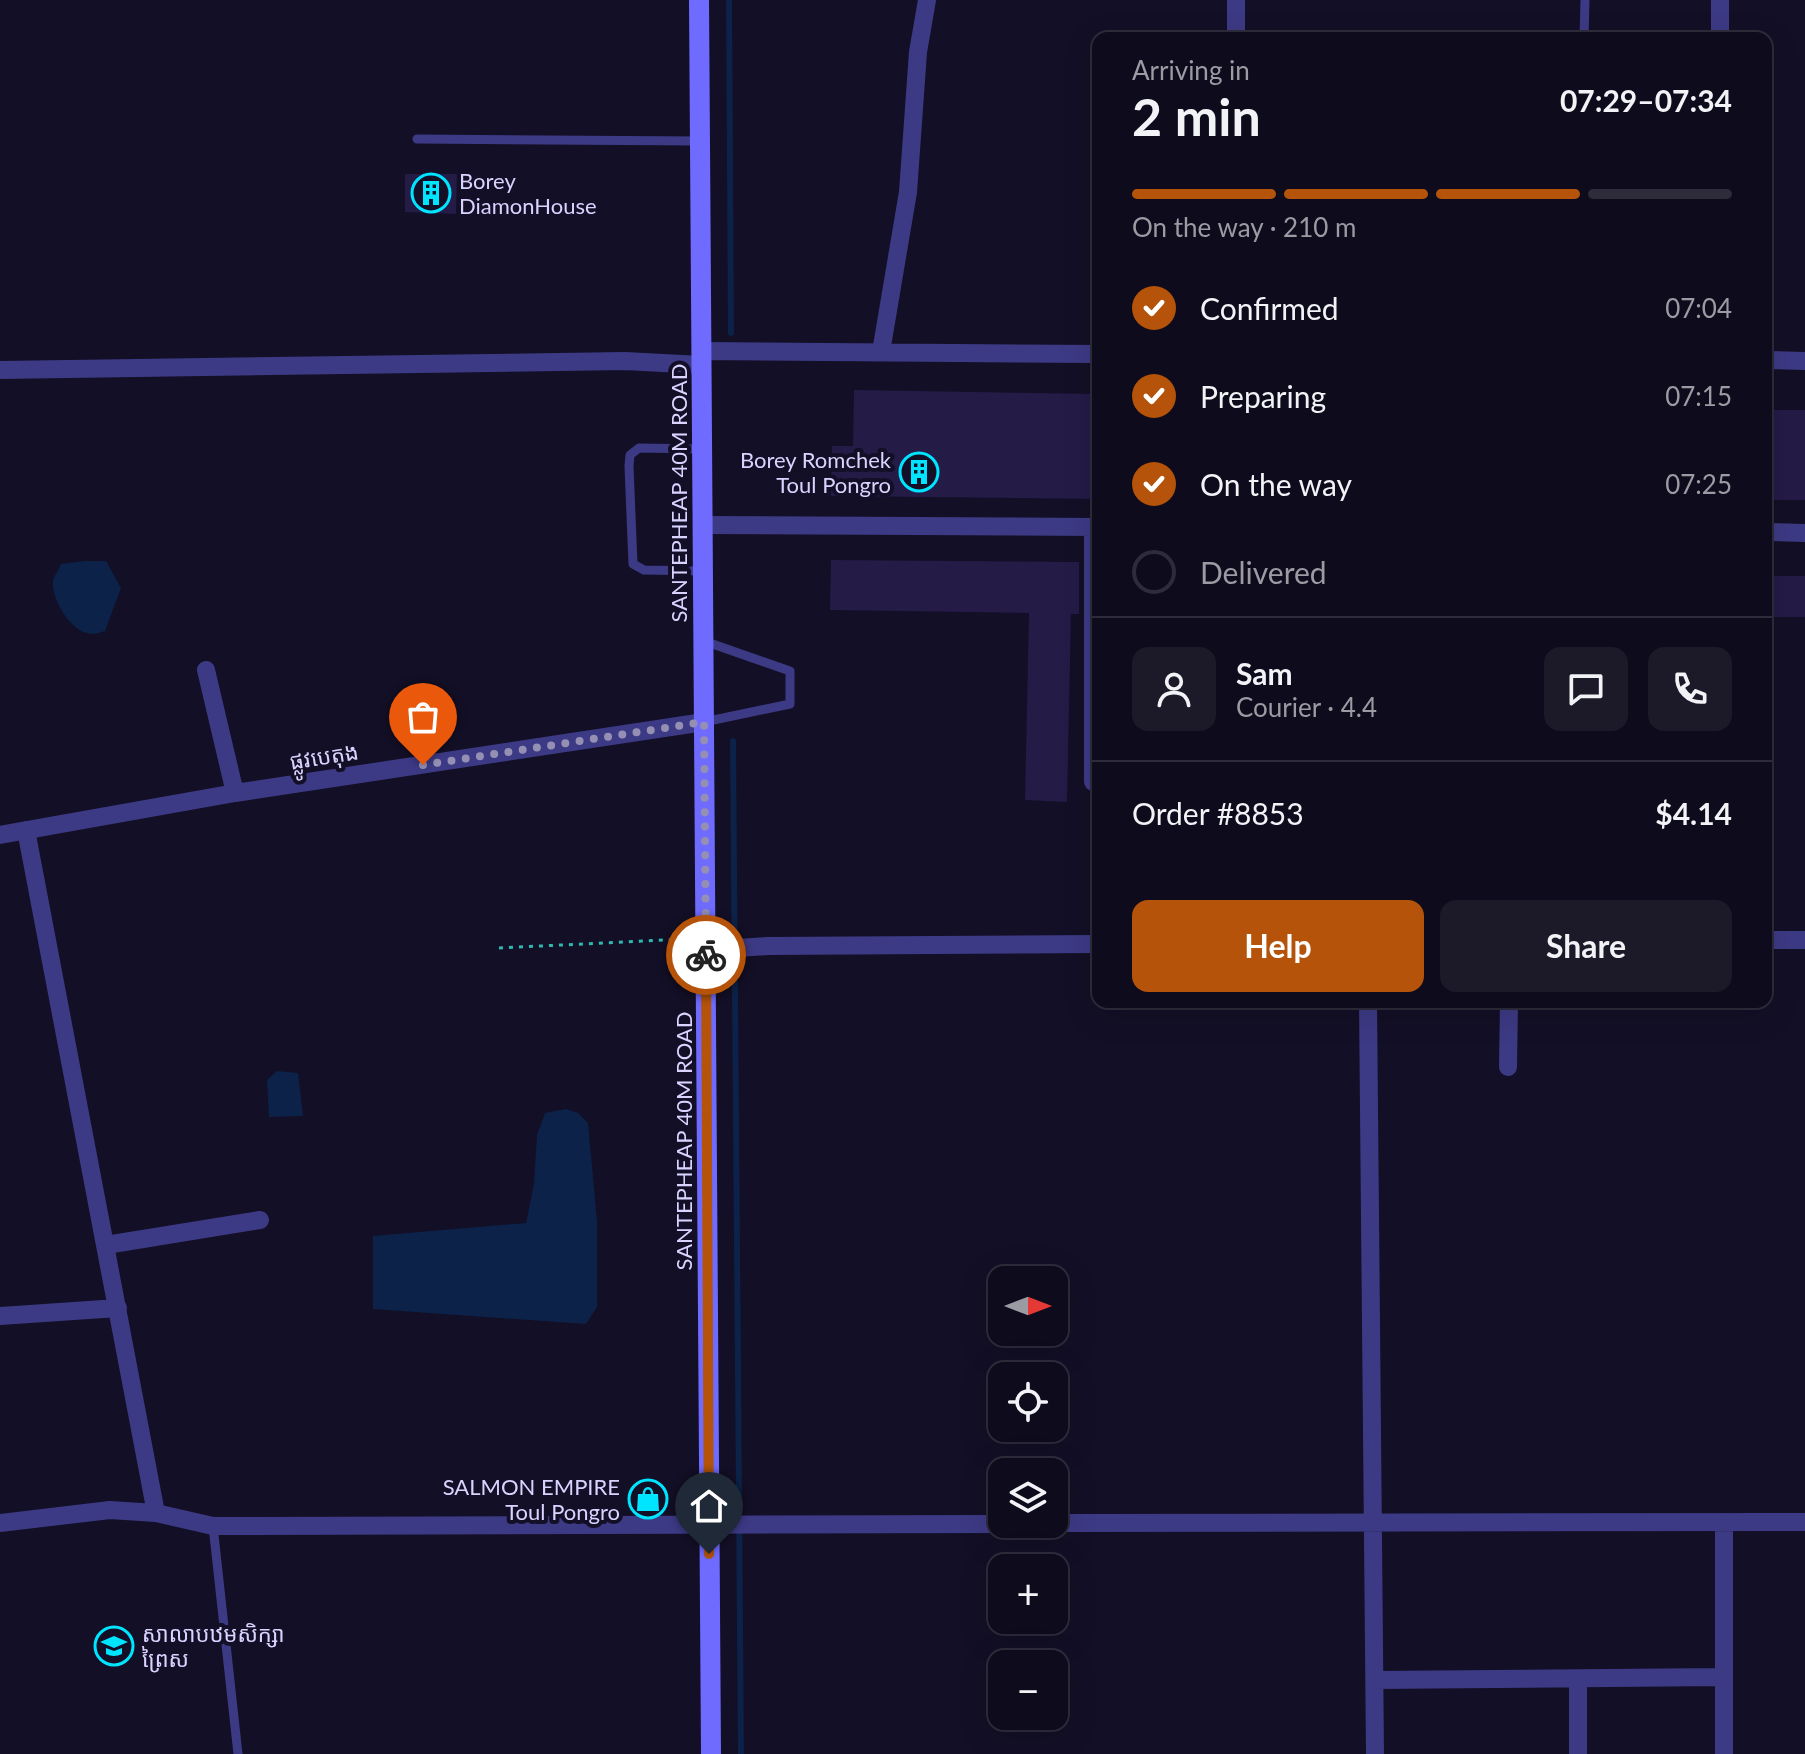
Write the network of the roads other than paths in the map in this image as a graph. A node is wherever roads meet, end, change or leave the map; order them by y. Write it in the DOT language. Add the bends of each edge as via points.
graph roads {
  1 [pos="699,0"];
  2 [pos="927,0"];
  3 [pos="1236,0"];
  4 [pos="1585,0"];
  5 [pos="1720,0"];
  6 [pos="1236,32"];
  7 [pos="1584,32"];
  8 [pos="1720,32"];
  9 [pos="417,139"];
  10 [pos="700,141"];
  11 [pos="881,352"];
  12 [pos="1092,354"];
  13 [pos="701,358"];
  14 [pos="1772,360"];
  15 [pos="1805,361"];
  16 [pos="0,370"];
  17 [pos="702,449"];
  18 [pos="702,525"];
  19 [pos="1092,527"];
  20 [pos="1772,532"];
  21 [pos="1805,533"];
  22 [pos="703,571"];
  23 [pos="703,640"];
  24 [pos="206,670"];
  25 [pos="704,722"];
  26 [pos="235,793"];
  27 [pos="26,830"];
  28 [pos="0,835"];
  29 [pos="1772,940"];
  30 [pos="1805,940"];
  31 [pos="1092,944"];
  32 [pos="711,946"];
  33 [pos="1368,1008"];
  34 [pos="1509,1008"];
  35 [pos="1508,1067"];
  36 [pos="260,1220"];
  37 [pos="106,1245"];
  38 [pos="118,1308"];
  39 [pos="0,1316"];
  40 [pos="156,1513"];
  41 [pos="1374,1521"];
  42 [pos="1724,1522"];
  43 [pos="1805,1522"];
  44 [pos="0,1523"];
  45 [pos="1068,1523"];
  46 [pos="988,1524"];
  47 [pos="719,1525"];
  48 [pos="213,1526"];
  49 [pos="1723,1677"];
  50 [pos="1578,1679"];
  51 [pos="1375,1680"];
  52 [pos="238,1754"];
  53 [pos="711,1754"];
  54 [pos="1375,1754"];
  55 [pos="1578,1754"];
  56 [pos="1724,1754"];
  1 -- 10 [label="main road, SANTEPHEAP 40M ROAD"];
  2 -- 11 [label="street" via="908,192"];
  3 -- 6 [label="street"];
  4 -- 7 [label="lane"];
  5 -- 8 [label="street"];
  9 -- 10 [label="lane"];
  10 -- 13 [label="main road, SANTEPHEAP 40M ROAD"];
  11 -- 12 [label="street"];
  11 -- 13 [label="street"];
  13 -- 16 [label="street"];
  13 -- 17 [label="main road, SANTEPHEAP 40M ROAD"];
  14 -- 15 [label="street"];
  17 -- 18 [label="main road, SANTEPHEAP 40M ROAD"];
  17 -- 22 [label="lane" via="639,448 630,455 629,466 633,564 644,570"];
  18 -- 19 [label="street"];
  18 -- 22 [label="main road, SANTEPHEAP 40M ROAD"];
  20 -- 21 [label="street"];
  22 -- 23 [label="main road, SANTEPHEAP 40M ROAD"];
  23 -- 25 [label="main road, SANTEPHEAP 40M ROAD"];
  23 -- 25 [label="lane" via="790,671 790,704"];
  24 -- 26 [label="street"];
  25 -- 26 [label="street, ផ្លូវបេតុង"];
  25 -- 32 [label="main road, SANTEPHEAP 40M ROAD"];
  26 -- 27 [label="street, ផ្លូវបេតុង"];
  27 -- 28 [label="street, ផ្លូវបេតុង"];
  27 -- 37 [label="street"];
  29 -- 30 [label="street"];
  31 -- 32 [label="street"];
  32 -- 47 [label="main road, SANTEPHEAP 40M ROAD"];
  33 -- 41 [label="street"];
  34 -- 35 [label="street"];
  36 -- 37 [label="street"];
  37 -- 38 [label="street"];
  38 -- 39 [label="street"];
  38 -- 40 [label="street"];
  40 -- 44 [label="street" via="110,1510"];
  40 -- 48 [label="street"];
  41 -- 42 [label="street"];
  41 -- 45 [label="street"];
  41 -- 51 [label="street"];
  42 -- 43 [label="street"];
  42 -- 49 [label="street"];
  46 -- 47 [label="street"];
  47 -- 48 [label="street"];
  47 -- 53 [label="main road, SANTEPHEAP 40M ROAD"];
  48 -- 52 [label="lane"];
  49 -- 50 [label="street"];
  49 -- 56 [label="street"];
  50 -- 51 [label="street"];
  50 -- 55 [label="street"];
  51 -- 54 [label="street"];
}
